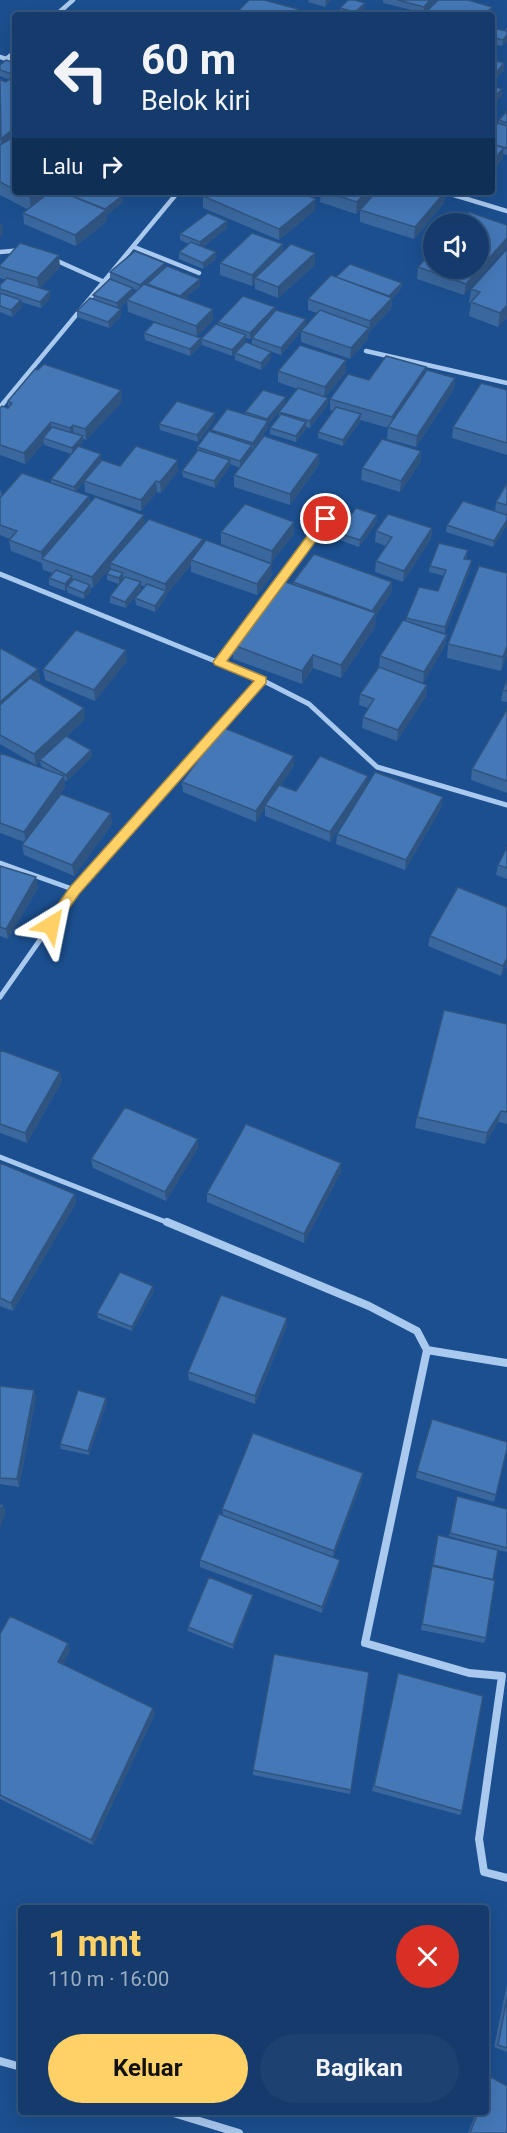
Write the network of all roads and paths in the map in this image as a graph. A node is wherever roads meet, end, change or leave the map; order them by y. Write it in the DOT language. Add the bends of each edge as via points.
graph roads {
  1 [pos="73,0"];
  2 [pos="59,12"];
  3 [pos="12,54"];
  4 [pos="0,57"];
  5 [pos="6,59"];
  6 [pos="12,61"];
  7 [pos="174,195"];
  8 [pos="175,195"];
  9 [pos="454,195"];
  10 [pos="507,211"];
  11 [pos="134,247"];
  12 [pos="0,252"];
  13 [pos="30,252"];
  14 [pos="51,258"];
  15 [pos="199,273"];
  16 [pos="102,281"];
  17 [pos="366,351"];
  18 [pos="507,383"];
  19 [pos="0,402"];
  20 [pos="0,407"];
  21 [pos="326,519"];
  22 [pos="0,574"];
  23 [pos="219,662"];
  24 [pos="262,680"];
  25 [pos="507,805"];
  26 [pos="0,863"];
  27 [pos="75,890"];
  28 [pos="0,998"];
  29 [pos="0,1157"];
  30 [pos="427,1350"];
  31 [pos="507,1363"];
  32 [pos="507,1878"];
  33 [pos="0,2061"];
  34 [pos="18,2066"];
  35 [pos="180,2115"];
  36 [pos="239,2133"];
  1 -- 2 [label="street"];
  3 -- 5 [label="street"];
  4 -- 5 [label="street"];
  5 -- 6 [label="street"];
  7 -- 19 [label="street"];
  8 -- 11 [label="street"];
  9 -- 10 [label="street"];
  11 -- 15 [label="street"];
  11 -- 16 [label="street"];
  12 -- 13 [label="street"];
  14 -- 16 [label="street"];
  16 -- 20 [label="street"];
  17 -- 18 [label="street"];
  21 -- 23 [label="street"];
  22 -- 23 [label="street"];
  23 -- 24 [label="street"];
  24 -- 25 [label="street" via="317,709 377,767"];
  24 -- 27 [label="street"];
  26 -- 27 [label="street"];
  27 -- 28 [label="street"];
  29 -- 30 [label="street" via="369,1306 417,1330"];
  30 -- 31 [label="street"];
  30 -- 32 [label="street" via="365,1643 469,1673 502,1676 480,1839 484,1872"];
  33 -- 34 [label="street"];
  35 -- 36 [label="street"];
}
